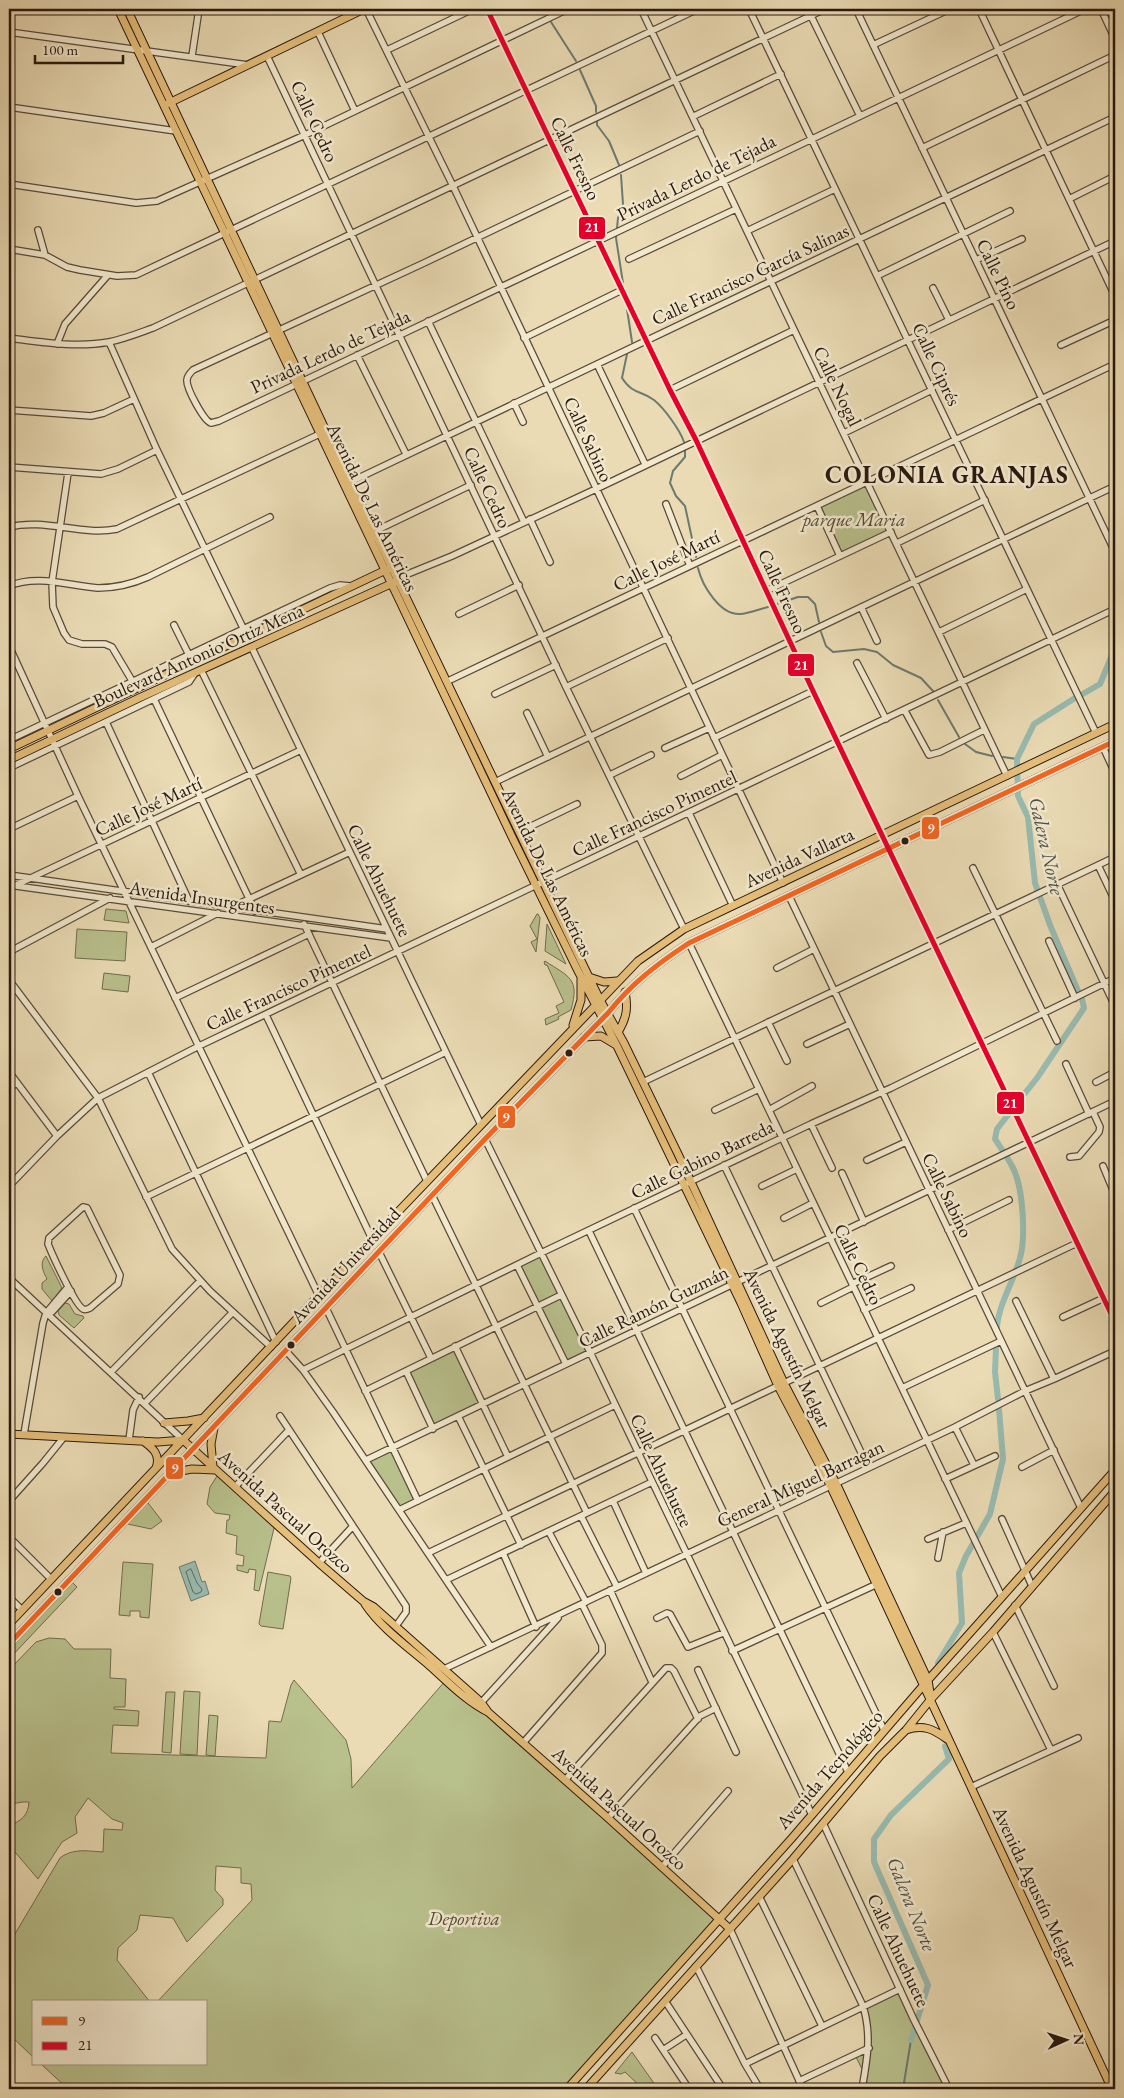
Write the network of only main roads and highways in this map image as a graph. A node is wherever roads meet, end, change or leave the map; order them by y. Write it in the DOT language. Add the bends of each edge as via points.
graph roads {
  1 [pos="9,9"];
  2 [pos="118,9"];
  3 [pos="127,9"];
  4 [pos="365,9"];
  5 [pos="9,13"];
  6 [pos="171,102"];
  7 [pos="164,106"];
  8 [pos="204,181"];
  9 [pos="322,433"];
  10 [pos="372,532"];
  11 [pos="389,568"];
  12 [pos="398,578"];
  13 [pos="366,579"];
  14 [pos="393,584"];
  15 [pos="374,593"];
  16 [pos="1115,724"];
  17 [pos="1115,741"];
  18 [pos="9,749"];
  19 [pos="9,760"];
  20 [pos="539,883"];
  21 [pos="585,977"];
  22 [pos="618,981"];
  23 [pos="625,992"];
  24 [pos="597,1002"];
  25 [pos="605,1015"];
  26 [pos="571,1030"];
  27 [pos="618,1032"];
  28 [pos="584,1037"];
  29 [pos="617,1046"];
  30 [pos="687,1183"];
  31 [pos="204,1418"];
  32 [pos="162,1421"];
  33 [pos="214,1427"];
  34 [pos="9,1434"];
  35 [pos="183,1440"];
  36 [pos="142,1441"];
  37 [pos="193,1449"];
  38 [pos="156,1469"];
  39 [pos="215,1469"];
  40 [pos="1115,1470"];
  41 [pos="170,1473"];
  42 [pos="833,1484"];
  43 [pos="1115,1491"];
  44 [pos="363,1601"];
  45 [pos="9,1624"];
  46 [pos="9,1644"];
  47 [pos="922,1667"];
  48 [pos="938,1668"];
  49 [pos="926,1682"];
  50 [pos="931,1699"];
  51 [pos="479,1705"];
  52 [pos="906,1730"];
  53 [pos="948,1740"];
  54 [pos="719,1919"];
  55 [pos="730,1929"];
  56 [pos="1113,2086"];
  57 [pos="567,2089"];
  58 [pos="586,2089"];
  59 [pos="1103,2089"];
  1 -- 5 [label="main road"];
  2 -- 7 [label="main road, Avenida De Las Américas"];
  3 -- 6 [label="main road, Avenida De Las Américas"];
  4 -- 6 [label="main road"];
  6 -- 7 [label="main road"];
  6 -- 8 [label="main road, Avenida De Las Américas"];
  7 -- 8 [label="main road, Avenida De Las Américas"];
  8 -- 9 [label="main road, Avenida De Las Américas"];
  9 -- 10 [label="main road, Avenida De Las Américas" via="351,481"];
  9 -- 10 [label="main road, Avenida De Las Américas" via="343,485"];
  10 -- 11 [label="main road, Avenida De Las Américas"];
  11 -- 12 [label="main road, Avenida De Las Américas"];
  11 -- 13 [label="main road, Boulevard Antonio Ortiz Mena"];
  11 -- 14 [label="main road, Avenida De Las Américas"];
  12 -- 14 [label="main road, Boulevard Antonio Ortiz Mena"];
  12 -- 20 [label="main road, Avenida De Las Américas" via="519,832"];
  13 -- 15 [label="main road" via="373,584"];
  13 -- 18 [label="main road, Boulevard Antonio Ortiz Mena" via="245,632 47,727"];
  14 -- 15 [label="main road, Boulevard Antonio Ortiz Mena"];
  14 -- 20 [label="main road, Avenida De Las Américas"];
  15 -- 19 [label="main road, Boulevard Antonio Ortiz Mena" via="198,672 54,743"];
  16 -- 22 [label="main road, Avenida Vallarta" via="684,929 638,961"];
  17 -- 23 [label="main road, Avenida Vallarta" via="689,943 652,968"];
  20 -- 21 [label="main road, Avenida De Las Américas"];
  21 -- 22 [label="main road" via="604,982"];
  21 -- 24 [label="main road, Avenida De Las Américas"];
  21 -- 26 [label="main road"];
  22 -- 24 [label="main road, Avenida Vallarta"];
  23 -- 25 [label="main road, Avenida Vallarta"];
  23 -- 27 [label="main road" via="626,1019"];
  24 -- 25 [label="main road, Avenida De Las Américas"];
  24 -- 26 [label="main road, Avenida Universidad"];
  25 -- 27 [label="main road, Avenida Agustín Melgar"];
  25 -- 28 [label="main road, Avenida Universidad"];
  25 -- 29 [label="main road, Avenida Agustín Melgar"];
  26 -- 31 [label="main road, Avenida Universidad"];
  27 -- 30 [label="main road, Avenida Agustín Melgar"];
  28 -- 29 [label="main road" via="601,1036"];
  28 -- 33 [label="main road, Avenida Universidad"];
  29 -- 30 [label="main road, Avenida Agustín Melgar"];
  30 -- 42 [label="main road, Avenida Agustín Melgar" via="781,1385"];
  31 -- 32 [label="main road" via="188,1422"];
  31 -- 35 [label="main road, Avenida Universidad"];
  33 -- 37 [label="main road, Avenida Universidad"];
  33 -- 39 [label="main road" via="211,1444"];
  34 -- 36 [label="main road"];
  35 -- 36 [label="main road"];
  35 -- 37 [label="main road, Avenida Pascual Orozco"];
  35 -- 38 [label="main road, Avenida Universidad"];
  36 -- 38 [label="main road" via="157,1454"];
  37 -- 39 [label="main road, Avenida Pascual Orozco"];
  37 -- 41 [label="main road, Avenida Universidad"];
  38 -- 45 [label="main road, Avenida Universidad"];
  39 -- 41 [label="main road"];
  39 -- 44 [label="main road, Avenida Pascual Orozco"];
  40 -- 48 [label="main road, Avenida Tecnológico"];
  41 -- 46 [label="main road, Avenida Universidad"];
  42 -- 47 [label="main road, Avenida Agustín Melgar"];
  42 -- 49 [label="main road, Avenida Agustín Melgar" via="875,1585"];
  43 -- 50 [label="main road, Avenida Tecnológico"];
  44 -- 51 [label="main road, Avenida Pascual Orozco" via="444,1669"];
  44 -- 51 [label="main road, Avenida Pascual Orozco" via="396,1636"];
  47 -- 48 [label="main road"];
  47 -- 49 [label="main road, Avenida Agustín Melgar"];
  48 -- 49 [label="main road, Avenida Tecnológico"];
  49 -- 50 [label="main road, Avenida Agustín Melgar"];
  49 -- 54 [label="main road, Avenida Tecnológico"];
  50 -- 52 [label="main road, Avenida Tecnológico"];
  50 -- 53 [label="main road, Avenida Agustín Melgar"];
  51 -- 54 [label="main road, Avenida Pascual Orozco"];
  52 -- 53 [label="main road" via="928,1728"];
  52 -- 55 [label="main road, Avenida Tecnológico"];
  53 -- 56 [label="main road, Avenida Agustín Melgar"];
  54 -- 55 [label="main road, Avenida Pascual Orozco"];
  54 -- 57 [label="main road, Avenida Tecnológico"];
  55 -- 58 [label="main road, Avenida Tecnológico"];
  56 -- 59 [label="main road"];
}
